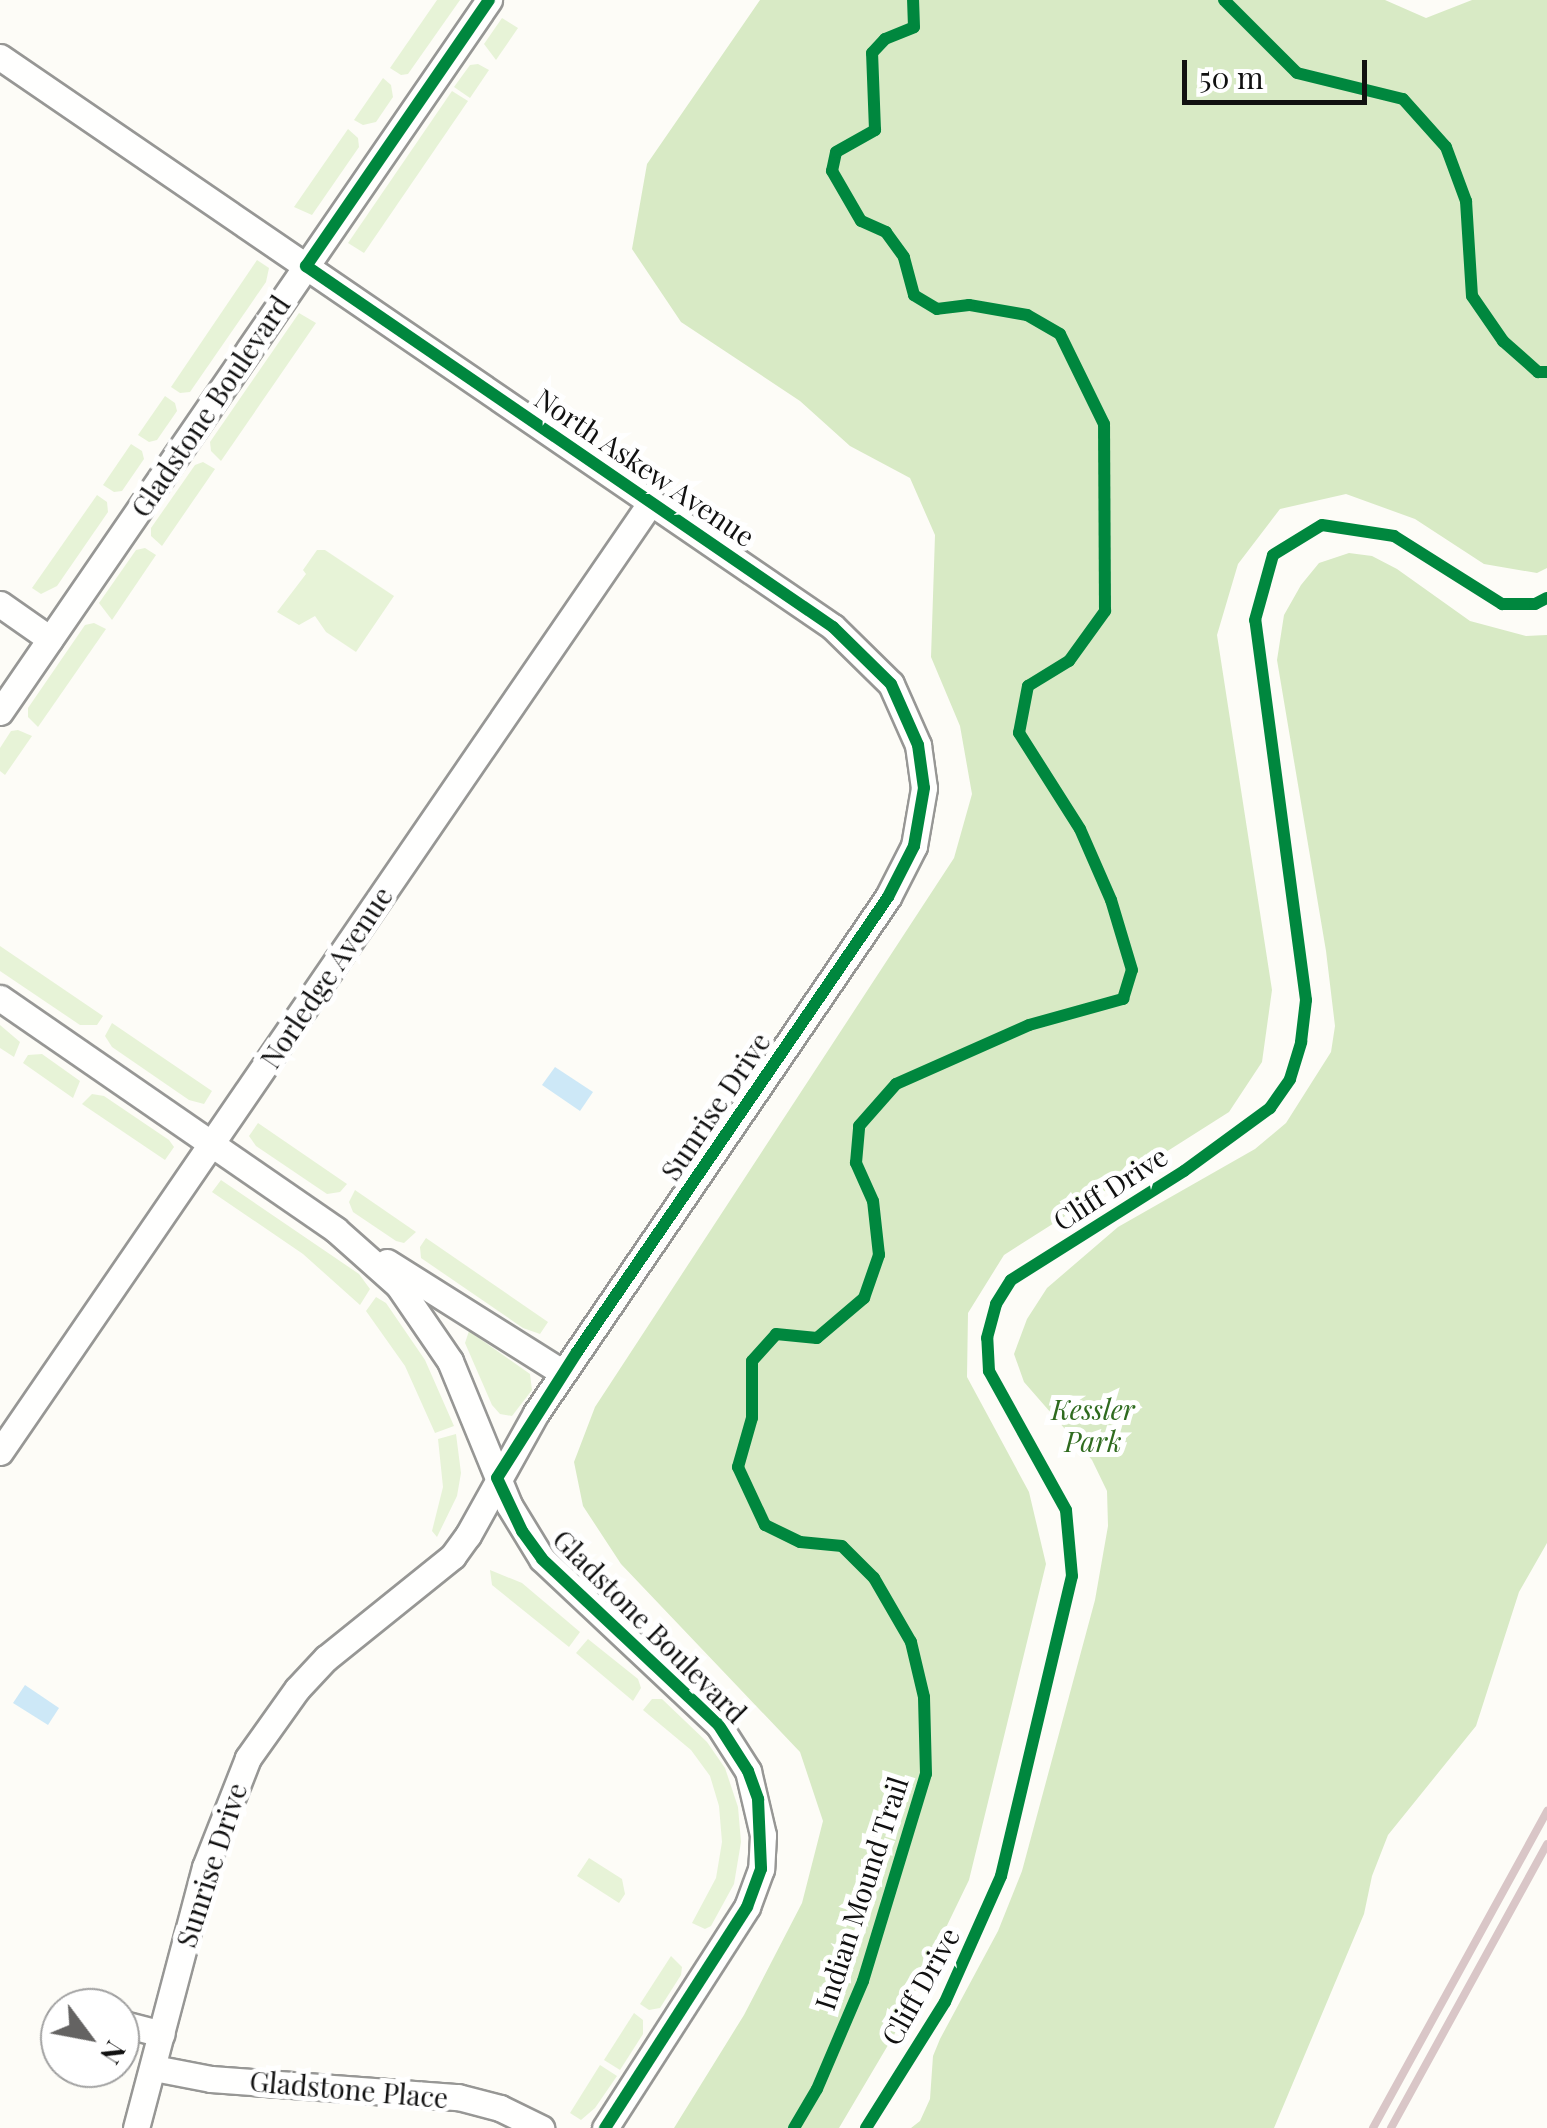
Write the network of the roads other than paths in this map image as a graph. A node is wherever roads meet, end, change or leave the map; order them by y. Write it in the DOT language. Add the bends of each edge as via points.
graph roads {
  1 [pos="488,0"];
  2 [pos="0,57"];
  3 [pos="306,266"];
  4 [pos="652,502"];
  5 [pos="0,604"];
  6 [pos="50,639"];
  7 [pos="0,712"];
  8 [pos="918,745"];
  9 [pos="0,998"];
  10 [pos="212,1144"];
  11 [pos="336,1230"];
  12 [pos="563,1374"];
  13 [pos="0,1452"];
  14 [pos="497,1478"];
  15 [pos="140,2029"];
  16 [pos="162,2034"];
  17 [pos="154,2068"];
  18 [pos="136,2128"];
  19 [pos="540,2128"];
  20 [pos="605,2128"];
  1 -- 3 [label="street, Gladstone Boulevard"];
  2 -- 3 [label="street, North Askew Avenue"];
  3 -- 4 [label="street, North Askew Avenue"];
  3 -- 6 [label="street, Gladstone Boulevard"];
  4 -- 8 [label="street, North Askew Avenue" via="864,653 891,684"];
  4 -- 10 [label="street, Norledge Avenue"];
  5 -- 6 [label="street"];
  6 -- 7 [label="street, Gladstone Boulevard"];
  8 -- 12 [label="street, Sunrise Drive" via="922,816 901,874"];
  9 -- 10 [label="street"];
  10 -- 11 [label="street"];
  10 -- 13 [label="street, Norledge Avenue"];
  11 -- 12 [label="street"];
  11 -- 14 [label="street, Gladstone Boulevard" via="388,1276 426,1322 450,1362"];
  12 -- 14 [label="street, Sunrise Drive"];
  14 -- 16 [label="street, Sunrise Drive" via="453,1556 326,1658 248,1758 219,1822"];
  14 -- 20 [label="street, Gladstone Boulevard" via="542,1559 718,1724 758,1799 761,1869 747,1907"];
  15 -- 16 [label="street"];
  16 -- 17 [label="street, Sunrise Drive"];
  17 -- 18 [label="street, Sunrise Drive"];
  17 -- 19 [label="street, Gladstone Place" via="458,2097"];
}
